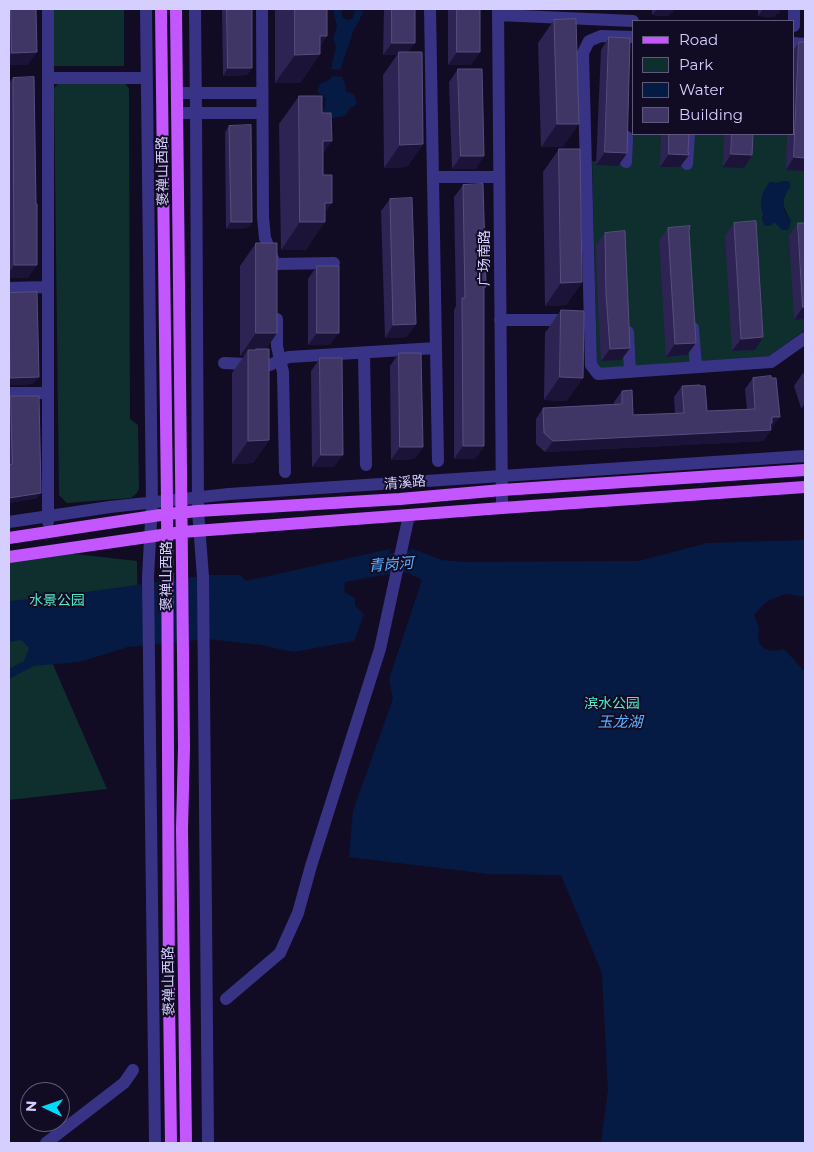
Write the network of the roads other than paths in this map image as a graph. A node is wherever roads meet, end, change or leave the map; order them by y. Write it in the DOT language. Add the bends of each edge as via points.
graph roads {
  1 [pos="48,9"];
  2 [pos="146,9"];
  3 [pos="161,9"];
  4 [pos="176,9"];
  5 [pos="195,9"];
  6 [pos="262,9"];
  7 [pos="430,9"];
  8 [pos="794,9"];
  9 [pos="498,12"];
  10 [pos="580,14"];
  11 [pos="632,21"];
  12 [pos="797,26"];
  13 [pos="631,40"];
  14 [pos="49,78"];
  15 [pos="147,78"];
  16 [pos="177,93"];
  17 [pos="196,93"];
  18 [pos="262,94"];
  19 [pos="177,113"];
  20 [pos="196,113"];
  21 [pos="262,113"];
  22 [pos="627,124"];
  23 [pos="689,135"];
  24 [pos="626,162"];
  25 [pos="688,164"];
  26 [pos="433,177"];
  27 [pos="499,177"];
  28 [pos="334,263"];
  29 [pos="48,287"];
  30 [pos="9,288"];
  31 [pos="276,309"];
  32 [pos="693,319"];
  33 [pos="500,320"];
  34 [pos="590,320"];
  35 [pos="628,324"];
  36 [pos="805,338"];
  37 [pos="436,348"];
  38 [pos="364,353"];
  39 [pos="280,360"];
  40 [pos="224,363"];
  41 [pos="696,367"];
  42 [pos="630,372"];
  43 [pos="9,393"];
  44 [pos="48,393"];
  45 [pos="805,456"];
  46 [pos="438,461"];
  47 [pos="366,465"];
  48 [pos="805,470"];
  49 [pos="285,472"];
  50 [pos="502,475"];
  51 [pos="805,487"];
  52 [pos="502,490"];
  53 [pos="198,498"];
  54 [pos="152,503"];
  55 [pos="182,506"];
  56 [pos="167,507"];
  57 [pos="502,508"];
  58 [pos="198,511"];
  59 [pos="409,515"];
  60 [pos="48,516"];
  61 [pos="151,516"];
  62 [pos="9,522"];
  63 [pos="200,531"];
  64 [pos="48,532"];
  65 [pos="182,532"];
  66 [pos="167,534"];
  67 [pos="150,536"];
  68 [pos="9,538"];
  69 [pos="9,557"];
  70 [pos="226,999"];
  71 [pos="133,1070"];
  72 [pos="46,1143"];
  73 [pos="156,1143"];
  74 [pos="171,1143"];
  75 [pos="186,1143"];
  76 [pos="208,1143"];
  1 -- 14 [label="street"];
  2 -- 15 [label="street"];
  3 -- 56 [label="main road, 褒禅山西路"];
  4 -- 16 [label="main road, 褒禅山西路"];
  5 -- 17 [label="street"];
  6 -- 18 [label="street"];
  7 -- 26 [label="street"];
  8 -- 12 [label="street"];
  9 -- 10 [label="street"];
  9 -- 27 [label="street, 广场南路"];
  10 -- 11 [label="street"];
  13 -- 34 [label="street" via="600,36 589,41 583,53"];
  14 -- 15 [label="street"];
  14 -- 29 [label="street"];
  15 -- 54 [label="street"];
  16 -- 17 [label="street"];
  16 -- 19 [label="main road, 褒禅山西路"];
  17 -- 18 [label="street"];
  17 -- 20 [label="street"];
  18 -- 21 [label="street"];
  19 -- 20 [label="street"];
  19 -- 55 [label="main road, 褒禅山西路"];
  20 -- 21 [label="street"];
  20 -- 53 [label="street"];
  21 -- 28 [label="street" via="263,217 275,268"];
  22 -- 24 [label="street"];
  23 -- 25 [label="street"];
  26 -- 27 [label="street"];
  26 -- 37 [label="street"];
  27 -- 33 [label="street, 广场南路"];
  29 -- 30 [label="street"];
  29 -- 44 [label="street"];
  31 -- 39 [label="street"];
  32 -- 41 [label="street"];
  33 -- 34 [label="street"];
  33 -- 50 [label="street, 广场南路"];
  34 -- 42 [label="street" via="591,365 598,374"];
  35 -- 42 [label="street"];
  36 -- 41 [label="street" via="771,362"];
  37 -- 38 [label="street"];
  37 -- 46 [label="street"];
  38 -- 39 [label="street" via="289,356"];
  38 -- 47 [label="street"];
  39 -- 40 [label="street" via="270,365"];
  39 -- 49 [label="street"];
  41 -- 42 [label="street"];
  43 -- 44 [label="street"];
  44 -- 60 [label="street"];
  45 -- 50 [label="street"];
  48 -- 52 [label="main road, 清溪路"];
  50 -- 52 [label="street, 广场南路"];
  50 -- 53 [label="street"];
  51 -- 57 [label="main road"];
  52 -- 57 [label="street, 广场南路"];
  52 -- 58 [label="main road, 清溪路"];
  53 -- 55 [label="street"];
  53 -- 58 [label="street"];
  54 -- 56 [label="street"];
  54 -- 60 [label="street"];
  54 -- 61 [label="street"];
  55 -- 56 [label="main road, 清溪路"];
  55 -- 58 [label="main road, 清溪路"];
  55 -- 65 [label="main road, 褒禅山西路"];
  56 -- 61 [label="main road, 清溪路"];
  56 -- 66 [label="main road, 褒禅山西路"];
  57 -- 59 [label="main road"];
  58 -- 63 [label="street"];
  59 -- 63 [label="main road"];
  59 -- 70 [label="street" via="380,649 298,913 280,953"];
  60 -- 62 [label="street"];
  60 -- 64 [label="street"];
  61 -- 64 [label="main road, 清溪路"];
  61 -- 67 [label="street"];
  63 -- 65 [label="main road"];
  63 -- 76 [label="street"];
  64 -- 68 [label="main road, 清溪路"];
  65 -- 66 [label="main road"];
  65 -- 75 [label="main road, 褒禅山西路"];
  66 -- 67 [label="main road"];
  66 -- 74 [label="main road, 褒禅山西路"];
  67 -- 69 [label="main road"];
  67 -- 73 [label="street"];
  71 -- 72 [label="street" via="124,1083"];
}
